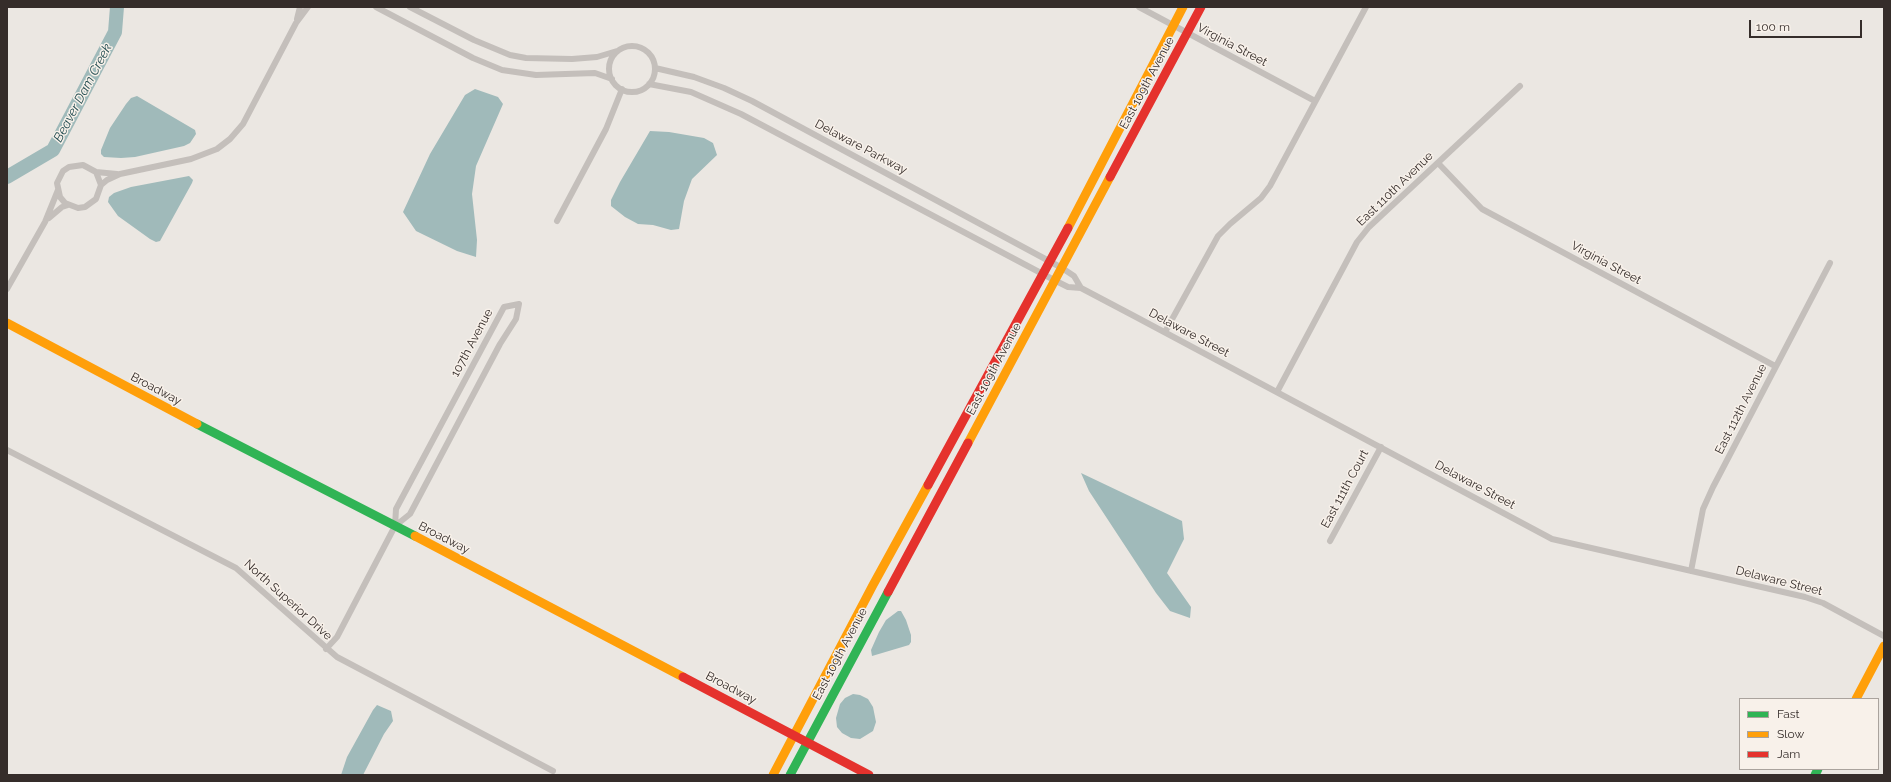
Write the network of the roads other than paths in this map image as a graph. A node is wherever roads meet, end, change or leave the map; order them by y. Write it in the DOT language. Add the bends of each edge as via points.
graph roads {
  1 [pos="300,7"];
  2 [pos="308,7"];
  3 [pos="376,7"];
  4 [pos="410,7"];
  5 [pos="1139,7"];
  6 [pos="1184,7"];
  7 [pos="1201,7"];
  8 [pos="1366,7"];
  9 [pos="296,23"];
  10 [pos="1173,26"];
  11 [pos="1187,33"];
  12 [pos="617,51"];
  13 [pos="655,68"];
  14 [pos="612,79"];
  15 [pos="649,84"];
  16 [pos="1520,86"];
  17 [pos="622,89"];
  18 [pos="1315,101"];
  19 [pos="1438,163"];
  20 [pos="96,172"];
  21 [pos="120,174"];
  22 [pos="101,185"];
  23 [pos="58,190"];
  24 [pos="68,205"];
  25 [pos="557,221"];
  26 [pos="45,222"];
  27 [pos="1050,262"];
  28 [pos="1830,263"];
  29 [pos="1062,268"];
  30 [pos="1044,274"];
  31 [pos="1056,281"];
  32 [pos="1081,288"];
  33 [pos="7,290"];
  34 [pos="7,323"];
  35 [pos="1166,332"];
  36 [pos="1776,366"];
  37 [pos="1277,392"];
  38 [pos="1380,447"];
  39 [pos="7,450"];
  40 [pos="395,526"];
  41 [pos="1330,542"];
  42 [pos="1691,571"];
  43 [pos="1884,636"];
  44 [pos="1884,646"];
  45 [pos="326,649"];
  46 [pos="1857,698"];
  47 [pos="794,735"];
  48 [pos="808,742"];
  49 [pos="553,771"];
  50 [pos="773,775"];
  51 [pos="790,775"];
  52 [pos="869,775"];
  1 -- 9 [label="street"];
  2 -- 9 [label="street"];
  3 -- 14 [label="street" via="473,58 502,70 536,75 595,73"];
  4 -- 12 [label="street" via="474,40 510,55 572,59 597,57"];
  5 -- 10 [label="street, Virginia Street"];
  6 -- 10 [label="main road, East 109th Avenue"];
  7 -- 11 [label="main road, East 109th Avenue"];
  8 -- 18 [label="street"];
  9 -- 21 [label="street" via="243,124 230,139 217,149 191,159"];
  10 -- 11 [label="street, Virginia Street"];
  10 -- 27 [label="main road, East 109th Avenue"];
  11 -- 18 [label="street, Virginia Street"];
  11 -- 29 [label="main road, East 109th Avenue"];
  12 -- 13 [label="street" via="638,46 650,54"];
  12 -- 14 [label="street" via="610,64"];
  13 -- 15 [label="street"];
  13 -- 27 [label="street, Delaware Parkway" via="694,77 752,101"];
  14 -- 17 [label="street"];
  15 -- 17 [label="street" via="636,91"];
  15 -- 30 [label="street" via="691,92 719,103"];
  16 -- 19 [label="street, East 110th Avenue"];
  17 -- 25 [label="street" via="606,129"];
  18 -- 35 [label="street" via="1270,186 1261,198 1218,236"];
  19 -- 36 [label="street, Virginia Street" via="1482,209"];
  19 -- 37 [label="street, East 110th Avenue" via="1369,227 1357,242"];
  20 -- 21 [label="street"];
  20 -- 22 [label="street"];
  20 -- 23 [label="street" via="83,165 69,166 59,176"];
  21 -- 22 [label="street"];
  22 -- 24 [label="street" via="96,199 91,204 78,208"];
  23 -- 24 [label="street" via="60,197"];
  23 -- 26 [label="street"];
  24 -- 26 [label="street" via="54,212"];
  26 -- 33 [label="street"];
  27 -- 29 [label="street, Delaware Street"];
  27 -- 30 [label="main road, East 109th Avenue"];
  28 -- 36 [label="street, East 112th Avenue"];
  29 -- 31 [label="main road, East 109th Avenue"];
  29 -- 32 [label="street, Delaware Street" via="1074,276"];
  30 -- 31 [label="street, Delaware Street"];
  30 -- 47 [label="main road, East 109th Avenue" via="873,585"];
  31 -- 32 [label="street, Delaware Street" via="1068,287"];
  31 -- 48 [label="main road, East 109th Avenue" via="886,592"];
  32 -- 35 [label="street, Delaware Street"];
  34 -- 40 [label="main road, Broadway"];
  35 -- 37 [label="street, Delaware Street"];
  36 -- 42 [label="street, East 112th Avenue" via="1703,509"];
  37 -- 38 [label="street, Delaware Street"];
  38 -- 41 [label="street, East 111th Court"];
  38 -- 42 [label="street, Delaware Street" via="1552,539"];
  39 -- 45 [label="street, North Superior Drive" via="236,568"];
  40 -- 40 [label="street, 107th Avenue" via="410,514 500,344 516,319 519,304 504,307 500,313 396,509"];
  40 -- 45 [label="street, 107th Avenue" via="337,637"];
  40 -- 47 [label="main road, Broadway"];
  42 -- 43 [label="street, Delaware Street" via="1817,601"];
  44 -- 46 [label="main road"];
  45 -- 49 [label="street, North Superior Drive" via="337,658"];
  47 -- 48 [label="main road, Broadway"];
  47 -- 50 [label="main road, East 109th Avenue"];
  48 -- 51 [label="main road, East 109th Avenue"];
  48 -- 52 [label="main road, Broadway"];
}
